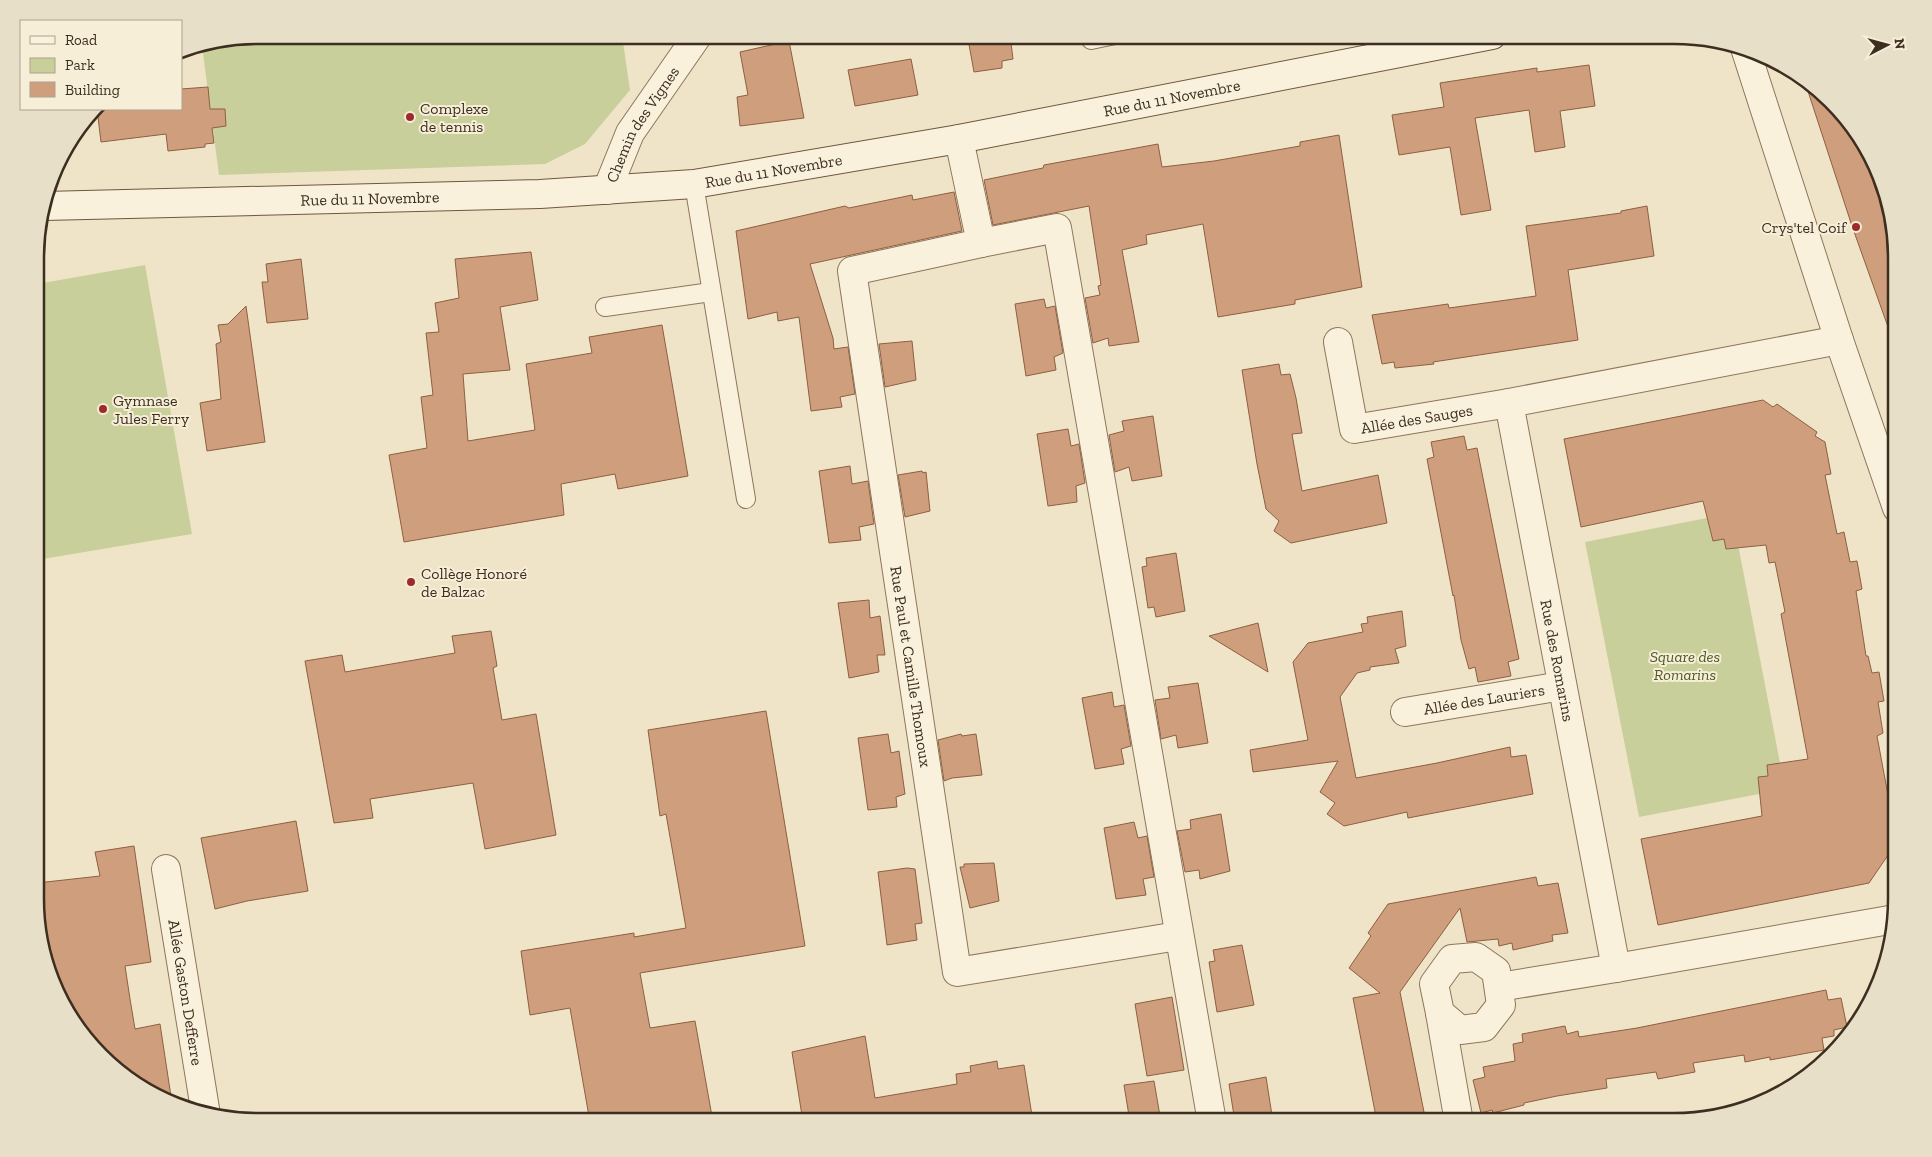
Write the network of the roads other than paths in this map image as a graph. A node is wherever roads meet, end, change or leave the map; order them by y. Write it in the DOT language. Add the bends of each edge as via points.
graph roads {
  1 [pos="692,44"];
  2 [pos="1410,44"];
  3 [pos="1748,57"];
  4 [pos="959,139"];
  5 [pos="694,184"];
  6 [pos="607,190"];
  7 [pos="50,206"];
  8 [pos="981,243"];
  9 [pos="711,292"];
  10 [pos="605,307"];
  11 [pos="1838,340"];
  12 [pos="1338,342"];
  13 [pos="1509,404"];
  14 [pos="1888,485"];
  15 [pos="746,499"];
  16 [pos="1562,686"];
  17 [pos="1406,712"];
  18 [pos="166,869"];
  19 [pos="1887,921"];
  20 [pos="1178,936"];
  21 [pos="1616,968"];
  22 [pos="1499,987"];
  23 [pos="1440,1013"];
  24 [pos="205,1107"];
  25 [pos="1210,1113"];
  26 [pos="1457,1113"];
  1 -- 6 [label="street, Chemin des Vignes" via="630,133"];
  2 -- 4 [label="street, Rue du 11 Novembre"];
  3 -- 11 [label="street"];
  4 -- 5 [label="street, Rue du 11 Novembre"];
  4 -- 8 [label="street"];
  5 -- 6 [label="street, Rue du 11 Novembre"];
  5 -- 9 [label="lane"];
  6 -- 7 [label="street, Rue du 11 Novembre"];
  8 -- 20 [label="street, Rue Paul et Camille Thomoux" via="1057,228"];
  8 -- 20 [label="street, Rue Paul et Camille Thomoux" via="852,271 957,972"];
  9 -- 10 [label="lane"];
  9 -- 15 [label="lane"];
  11 -- 13 [label="street"];
  11 -- 14 [label="street"];
  12 -- 13 [label="street, Allée des Sauges" via="1354,429"];
  13 -- 16 [label="street, Rue des Romarins"];
  16 -- 17 [label="street, Allée des Lauriers"];
  16 -- 21 [label="street, Rue des Romarins"];
  18 -- 24 [label="street, Allée Gaston Defferre"];
  19 -- 21 [label="street"];
  20 -- 25 [label="street, Rue Paul et Camille Thomoux"];
  21 -- 22 [label="street"];
  22 -- 23 [label="street" via="1501,1005 1484,1027 1460,1030"];
  22 -- 23 [label="street" via="1496,971 1476,957 1452,959 1434,984"];
  23 -- 26 [label="street"];
}
